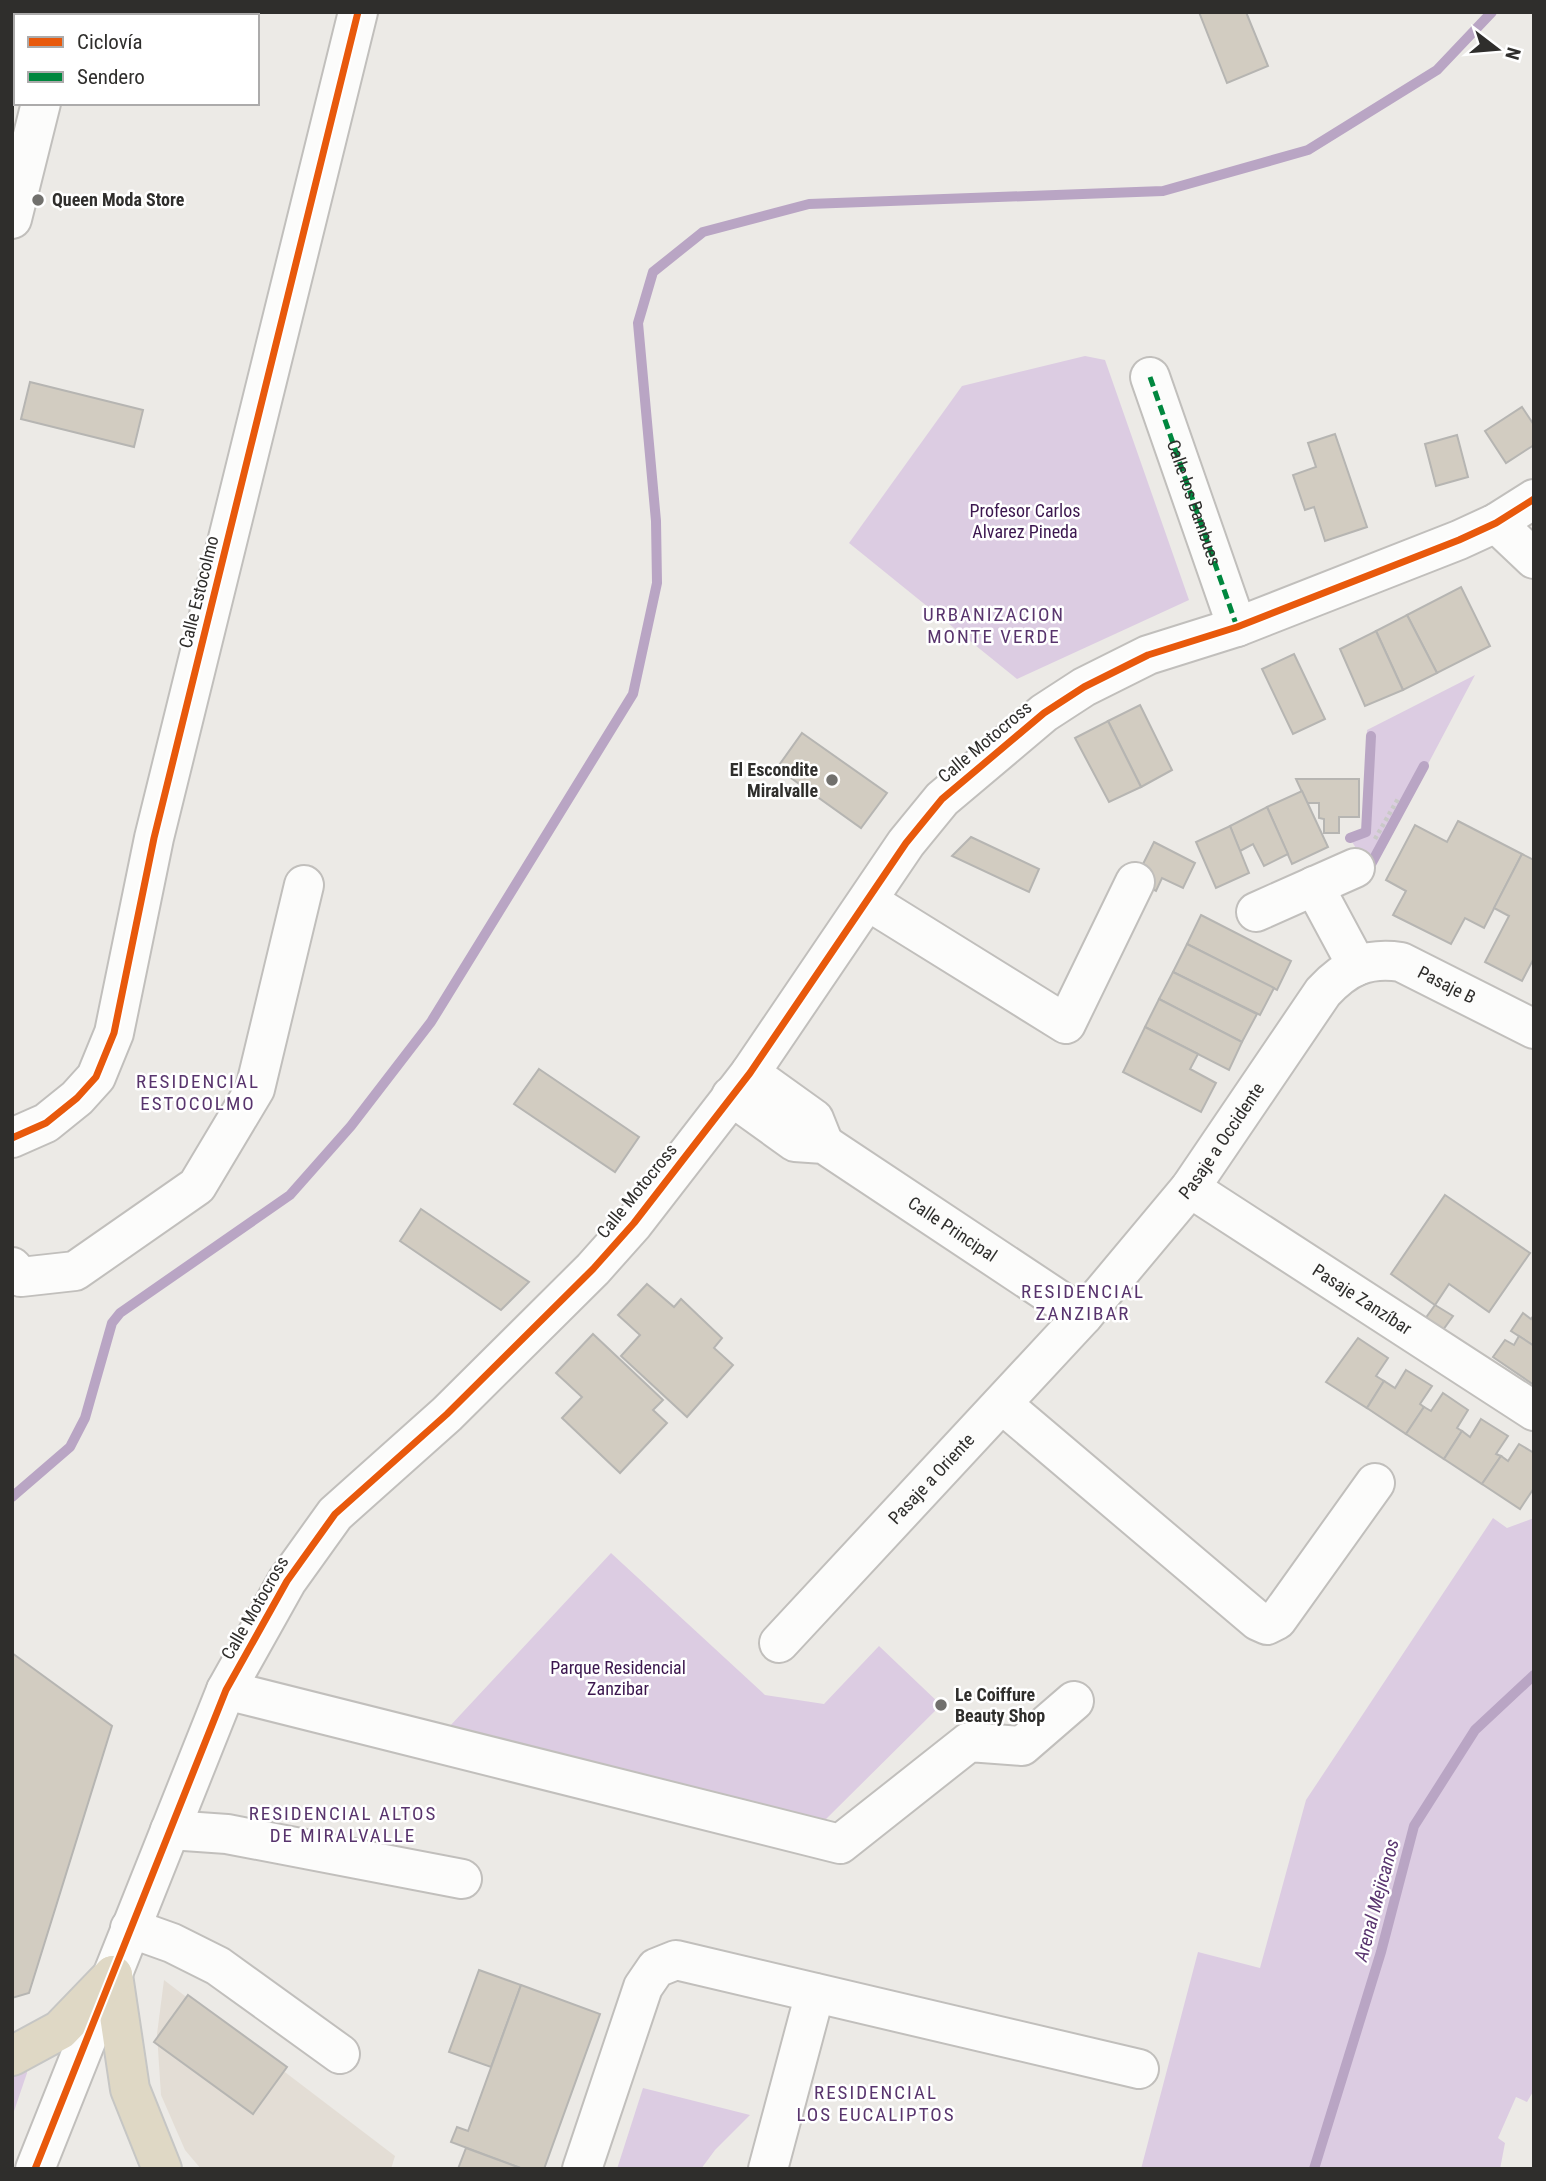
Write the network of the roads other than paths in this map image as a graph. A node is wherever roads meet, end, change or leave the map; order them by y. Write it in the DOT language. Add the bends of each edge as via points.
graph roads {
  1 [pos="358,12"];
  2 [pos="40,105"];
  3 [pos="12,219"];
  4 [pos="1150,377"];
  5 [pos="1534,499"];
  6 [pos="1496,523"];
  7 [pos="1534,559"];
  8 [pos="1237,627"];
  9 [pos="1361,857"];
  10 [pos="1135,882"];
  11 [pos="304,885"];
  12 [pos="1314,886"];
  13 [pos="868,901"];
  14 [pos="1256,912"];
  15 [pos="1357,966"];
  16 [pos="1534,1029"];
  17 [pos="740,1085"];
  18 [pos="12,1138"];
  19 [pos="1190,1188"];
  20 [pos="12,1267"];
  21 [pos="1083,1316"];
  22 [pos="1002,1404"];
  23 [pos="1534,1411"];
  24 [pos="1375,1483"];
  25 [pos="779,1643"];
  26 [pos="226,1690"];
  27 [pos="1074,1701"];
  28 [pos="170,1830"];
  29 [pos="462,1879"];
  30 [pos="130,1928"];
  31 [pos="113,1975"];
  32 [pos="815,1993"];
  33 [pos="340,2054"];
  34 [pos="12,2056"];
  35 [pos="1139,2069"];
  36 [pos="36,2169"];
  37 [pos="162,2169"];
  38 [pos="582,2169"];
  39 [pos="768,2169"];
  1 -- 18 [label="street, Calle Estocolmo" via="154,838 114,1033 96,1077 77,1098 46,1123"];
  2 -- 3 [label="street"];
  4 -- 8 [label="street, Calle los Bambues"];
  5 -- 6 [label="street, Calle Motocross"];
  6 -- 7 [label="street"];
  6 -- 8 [label="street, Calle Motocross"];
  8 -- 13 [label="street, Calle Motocross" via="1148,655 1044,713 942,799"];
  9 -- 12 [label="street"];
  10 -- 13 [label="street" via="1066,1024"];
  11 -- 20 [label="street" via="255,1089 197,1186 75,1271 21,1277"];
  12 -- 14 [label="street"];
  12 -- 15 [label="street"];
  13 -- 17 [label="street, Calle Motocross"];
  15 -- 16 [label="street, Pasaje B" via="1378,958 1401,962"];
  15 -- 19 [label="street, Pasaje a Occidente" via="1338,975 1323,992"];
  17 -- 21 [label="street, Calle Principal" via="795,1142 824,1144"];
  17 -- 26 [label="street, Calle Motocross" via="593,1269 447,1414 335,1514 287,1581"];
  19 -- 21 [label="street, Pasaje a Occidente"];
  19 -- 23 [label="street, Pasaje Zanzíbar"];
  21 -- 22 [label="street, Pasaje a Oriente"];
  22 -- 24 [label="street" via="1267,1625 1277,1620"];
  22 -- 25 [label="street, Pasaje a Oriente"];
  26 -- 27 [label="street" via="840,1844 969,1742 1022,1746"];
  26 -- 28 [label="street, Calle Motocross"];
  28 -- 29 [label="street" via="227,1834"];
  28 -- 30 [label="street, Calle Motocross"];
  30 -- 31 [label="street, Calle Motocross"];
  30 -- 33 [label="street" via="202,1956"];
  31 -- 34 [label="highway" via="60,2030"];
  31 -- 36 [label="street, Calle Motocross"];
  31 -- 37 [label="highway" via="130,2089"];
  32 -- 35 [label="street"];
  32 -- 38 [label="street" via="676,1960 656,1968 643,1987"];
  32 -- 39 [label="street"];
}
